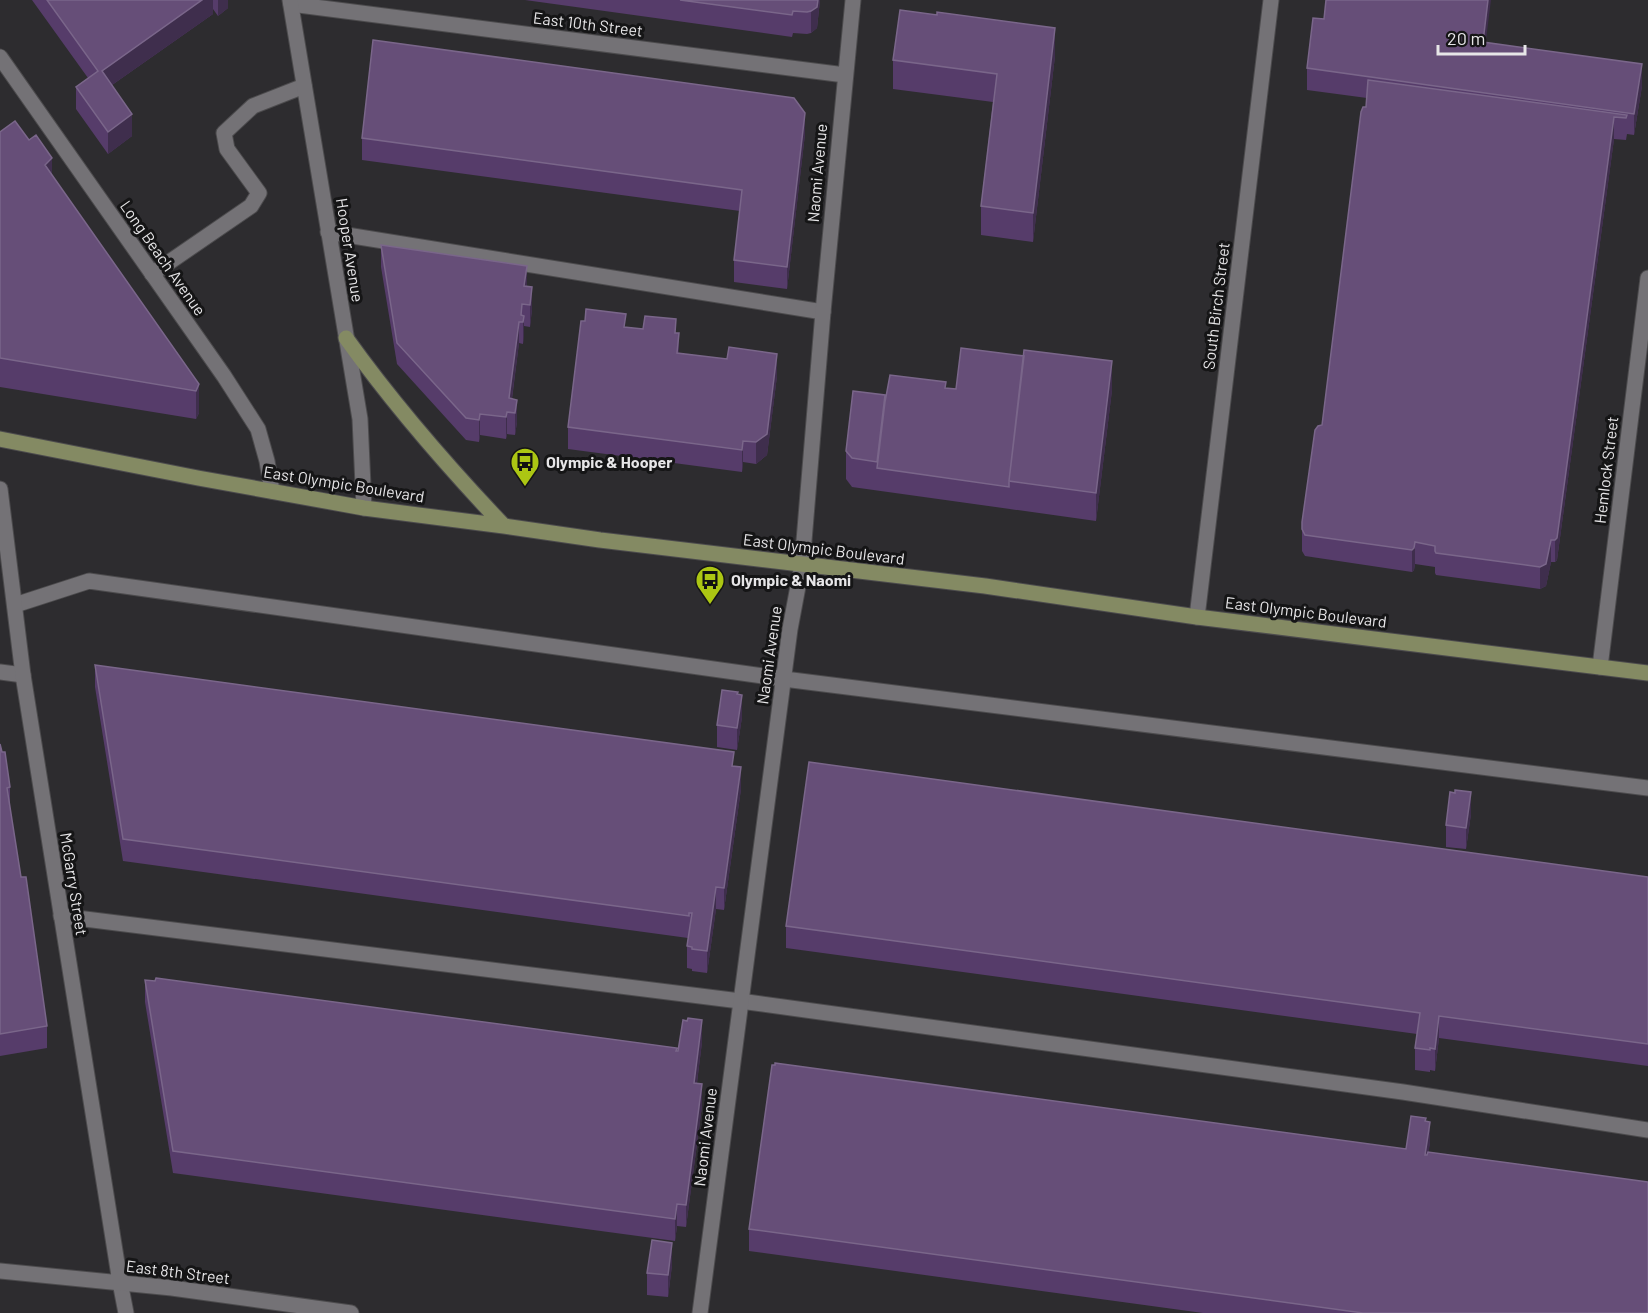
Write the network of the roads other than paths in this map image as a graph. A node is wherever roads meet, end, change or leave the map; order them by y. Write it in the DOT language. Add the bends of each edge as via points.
graph roads {
  1 [pos="853,0"];
  2 [pos="1271,0"];
  3 [pos="291,2"];
  4 [pos="0,57"];
  5 [pos="844,75"];
  6 [pos="304,86"];
  7 [pos="328,232"];
  8 [pos="152,274"];
  9 [pos="1648,278"];
  10 [pos="823,312"];
  11 [pos="346,338"];
  12 [pos="0,439"];
  13 [pos="0,489"];
  14 [pos="272,491"];
  15 [pos="364,508"];
  16 [pos="504,526"];
  17 [pos="802,565"];
  18 [pos="15,605"];
  19 [pos="1197,617"];
  20 [pos="1600,667"];
  21 [pos="0,672"];
  22 [pos="1648,673"];
  23 [pos="23,675"];
  24 [pos="784,679"];
  25 [pos="1648,788"];
  26 [pos="61,916"];
  27 [pos="741,1001"];
  28 [pos="1648,1130"];
  29 [pos="0,1271"];
  30 [pos="120,1282"];
  31 [pos="126,1313"];
  32 [pos="351,1313"];
  33 [pos="700,1313"];
  1 -- 5 [label="street, Naomi Avenue"];
  2 -- 19 [label="street, South Birch Street"];
  3 -- 5 [label="street, East 10th Street"];
  3 -- 6 [label="street, Hooper Avenue"];
  4 -- 8 [label="street, Long Beach Avenue"];
  5 -- 10 [label="street, Naomi Avenue"];
  6 -- 7 [label="street, Hooper Avenue"];
  6 -- 8 [label="street" via="253,106 224,133 227,149 259,193 251,206"];
  7 -- 10 [label="street"];
  7 -- 11 [label="street, Hooper Avenue"];
  8 -- 14 [label="street, Long Beach Avenue" via="258,429"];
  9 -- 20 [label="street, Hemlock Street"];
  10 -- 17 [label="street, Naomi Avenue"];
  11 -- 15 [label="street, Hooper Avenue" via="360,419"];
  11 -- 16 [label="main road" via="435,451"];
  12 -- 14 [label="main road, East Olympic Boulevard"];
  13 -- 18 [label="street, McGarry Street"];
  14 -- 15 [label="main road, East Olympic Boulevard"];
  15 -- 16 [label="main road, East Olympic Boulevard"];
  16 -- 17 [label="main road, East Olympic Boulevard"];
  17 -- 19 [label="main road, East Olympic Boulevard" via="985,586"];
  17 -- 24 [label="street, Naomi Avenue"];
  18 -- 23 [label="street, McGarry Street"];
  18 -- 24 [label="street" via="89,581"];
  19 -- 20 [label="main road, East Olympic Boulevard"];
  20 -- 22 [label="main road, East Olympic Boulevard"];
  21 -- 23 [label="street"];
  23 -- 26 [label="street, McGarry Street"];
  24 -- 25 [label="street"];
  24 -- 27 [label="street, Naomi Avenue"];
  26 -- 27 [label="street"];
  26 -- 30 [label="street, McGarry Street"];
  27 -- 28 [label="street" via="1403,1092"];
  27 -- 33 [label="street, Naomi Avenue"];
  29 -- 30 [label="street, East 8th Street"];
  30 -- 31 [label="street, McGarry Street"];
  30 -- 32 [label="street, East 8th Street"];
}
